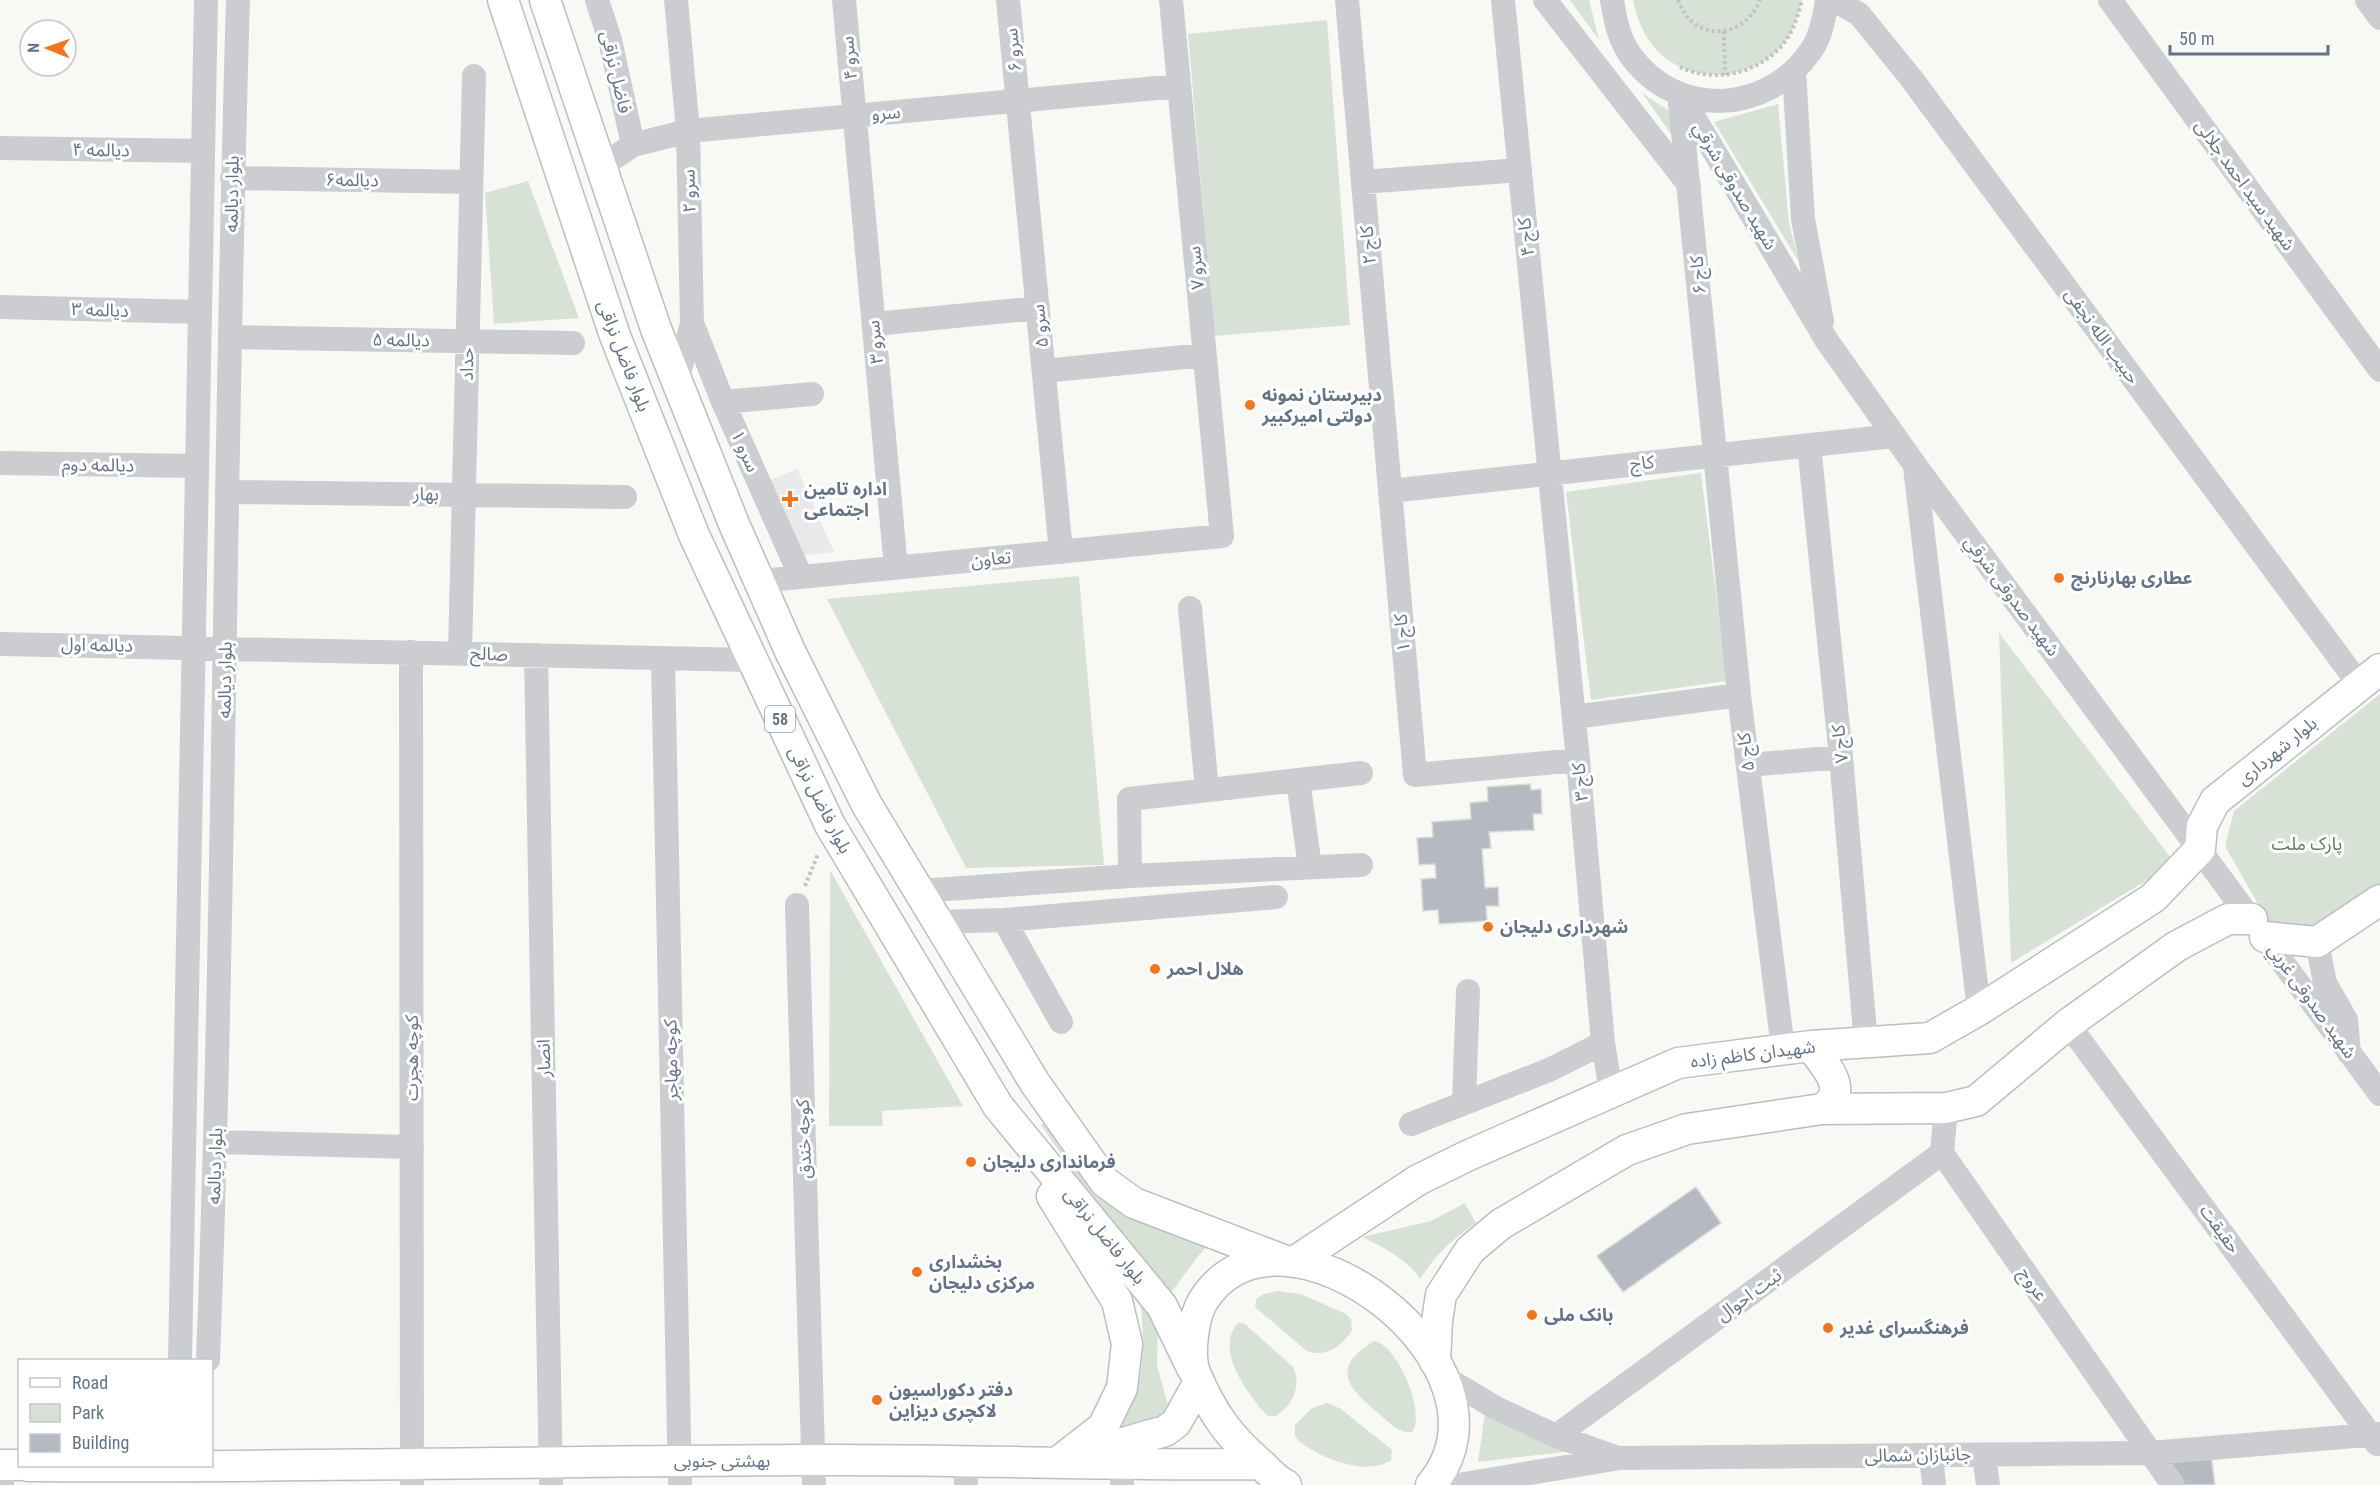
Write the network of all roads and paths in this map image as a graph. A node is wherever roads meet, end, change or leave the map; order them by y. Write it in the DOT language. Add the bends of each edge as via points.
graph roads {
  1 [pos="206,0"];
  2 [pos="238,0"];
  3 [pos="503,0"];
  4 [pos="545,0"];
  5 [pos="597,0"];
  6 [pos="676,0"];
  7 [pos="843,0"];
  8 [pos="1008,0"];
  9 [pos="1171,0"];
  10 [pos="1347,0"];
  11 [pos="1503,0"];
  12 [pos="1545,0"];
  13 [pos="1612,0"];
  14 [pos="1678,0"];
  15 [pos="1760,0"];
  16 [pos="1802,0"];
  17 [pos="1827,0"];
  18 [pos="1834,0"];
  19 [pos="2110,0"];
  20 [pos="2367,0"];
  21 [pos="2380,18"];
  22 [pos="1724,31"];
  23 [pos="1673,62"];
  24 [pos="1794,72"];
  25 [pos="1725,75"];
  26 [pos="474,76"];
  27 [pos="1179,86"];
  28 [pos="1680,94"];
  29 [pos="1018,100"];
  30 [pos="854,116"];
  31 [pos="688,131"];
  32 [pos="633,145"];
  33 [pos="0,148"];
  34 [pos="203,152"];
  35 [pos="602,166"];
  36 [pos="1520,170"];
  37 [pos="232,178"];
  38 [pos="471,182"];
  39 [pos="1363,182"];
  40 [pos="1689,185"];
  41 [pos="0,307"];
  42 [pos="1038,308"];
  43 [pos="200,312"];
  44 [pos="692,323"];
  45 [pos="874,324"];
  46 [pos="230,337"];
  47 [pos="1827,340"];
  48 [pos="467,342"];
  49 [pos="573,343"];
  50 [pos="1204,355"];
  51 [pos="2380,370"];
  52 [pos="1044,371"];
  53 [pos="677,381"];
  54 [pos="812,394"];
  55 [pos="723,402"];
  56 [pos="1894,436"];
  57 [pos="1809,445"];
  58 [pos="1715,455"];
  59 [pos="0,464"];
  60 [pos="1915,465"];
  61 [pos="197,466"];
  62 [pos="1549,473"];
  63 [pos="1390,491"];
  64 [pos="227,492"];
  65 [pos="464,495"];
  66 [pos="625,497"];
  67 [pos="1222,536"];
  68 [pos="1061,552"];
  69 [pos="896,568"];
  70 [pos="801,577"];
  71 [pos="759,581"];
  72 [pos="1190,608"];
  73 [pos="0,644"];
  74 [pos="193,647"];
  75 [pos="225,647"];
  76 [pos="411,652"];
  77 [pos="460,653"];
  78 [pos="536,655"];
  79 [pos="663,659"];
  80 [pos="752,660"];
  81 [pos="2369,677"];
  82 [pos="1739,695"];
  83 [pos="1574,717"];
  84 [pos="1841,757"];
  85 [pos="1578,760"];
  86 [pos="1748,765"];
  87 [pos="1361,773"];
  88 [pos="1298,780"];
  89 [pos="1207,790"];
  90 [pos="830,825"];
  91 [pos="2200,849"];
  92 [pos="1361,865"];
  93 [pos="1310,867"];
  94 [pos="1130,876"];
  95 [pos="919,891"];
  96 [pos="1276,897"];
  97 [pos="2380,900"];
  98 [pos="797,905"];
  99 [pos="1004,921"];
  100 [pos="938,922"];
  101 [pos="2258,928"];
  102 [pos="2317,942"];
  103 [pos="1468,991"];
  104 [pos="1979,1010"];
  105 [pos="1061,1022"];
  106 [pos="2068,1024"];
  107 [pos="1603,1043"];
  108 [pos="1866,1043"];
  109 [pos="1797,1047"];
  110 [pos="2349,1053"];
  111 [pos="1611,1091"];
  112 [pos="2380,1094"];
  113 [pos="1464,1101"];
  114 [pos="998,1106"];
  115 [pos="1946,1108"];
  116 [pos="1822,1109"];
  117 [pos="1411,1124"];
  118 [pos="216,1142"];
  119 [pos="412,1147"];
  120 [pos="1942,1153"];
  121 [pos="1288,1261"];
  122 [pos="180,1359"];
  123 [pos="208,1359"];
  124 [pos="1440,1369"];
  125 [pos="1196,1375"];
  126 [pos="1556,1437"];
  127 [pos="2377,1439"];
  128 [pos="2150,1453"];
  129 [pos="1930,1455"];
  130 [pos="1984,1455"];
  131 [pos="1620,1458"];
  132 [pos="1058,1462"];
  133 [pos="10,1469"];
  134 [pos="185,1471"];
  135 [pos="813,1472"];
  136 [pos="551,1473"];
  137 [pos="680,1473"];
  138 [pos="966,1473"];
  139 [pos="412,1474"];
  140 [pos="335,1475"];
  141 [pos="1122,1475"];
  142 [pos="1277,1480"];
  143 [pos="1431,1485"];
  144 [pos="1458,1485"];
  145 [pos="1934,1485"];
  146 [pos="1988,1485"];
  147 [pos="2173,1485"];
  1 -- 34 [label="street, بلوار دیالمه"];
  2 -- 37 [label="street, بلوار دیالمه"];
  3 -- 80 [label="main road, بلوار فاضل نراقی / 58" via="615,336 694,535"];
  4 -- 35 [label="main road, بلوار فاضل نراقی / 58"];
  5 -- 32 [label="street, فاضل نراقی"];
  6 -- 31 [label="street, سرو ۲"];
  7 -- 30 [label="street, سرو ۴"];
  8 -- 29 [label="street, سرو ۶"];
  9 -- 27 [label="street, سرو ۷"];
  10 -- 39 [label="street, کاج ۲"];
  11 -- 36 [label="street, کاج ۴"];
  12 -- 40 [label="street"];
  13 -- 28 [label="street" via="1616,27 1630,55 1652,79"];
  14 -- 22 [label="path" via="1688,18 1699,26"];
  15 -- 22 [label="path" via="1748,20"];
  16 -- 25 [label="path" via="1797,21 1785,42 1769,58 1748,70"];
  17 -- 24 [label="street" via="1823,25"];
  18 -- 81 [label="street, حبیب الله نجفی" via="1859,14 1911,78"];
  19 -- 51 [label="street, شهید سید احمد جلالی"];
  20 -- 21 [label="street"];
  22 -- 25 [label="path"];
  23 -- 25 [label="path" via="1703,75"];
  24 -- 28 [label="street" via="1768,90 1740,100 1709,101"];
  24 -- 47 [label="street, شهید صدوقی شرقي" via="1803,219"];
  26 -- 38 [label="street, حداد"];
  27 -- 29 [label="street, سرو"];
  27 -- 50 [label="street, سرو ۷"];
  28 -- 40 [label="street, کاج ۶"];
  28 -- 47 [label="street, شهید صدوقی شرقي"];
  29 -- 30 [label="street, سرو"];
  29 -- 42 [label="street, سرو ۵"];
  30 -- 31 [label="street, سرو"];
  30 -- 45 [label="street, سرو ۳"];
  31 -- 32 [label="street, سرو"];
  31 -- 44 [label="street, سرو ۲"];
  32 -- 35 [label="street, سرو"];
  33 -- 34 [label="street, دیالمه ۴"];
  34 -- 43 [label="street, بلوار دیالمه"];
  35 -- 53 [label="main road, بلوار فاضل نراقی / 58"];
  36 -- 39 [label="street"];
  36 -- 62 [label="street, کاج ۴"];
  37 -- 38 [label="street, دیالمه۶"];
  37 -- 46 [label="street, بلوار دیالمه"];
  38 -- 48 [label="street, حداد"];
  39 -- 63 [label="street, کاج ۲"];
  40 -- 58 [label="street, کاج ۶"];
  41 -- 43 [label="street, دیالمه ۳"];
  42 -- 45 [label="street"];
  42 -- 52 [label="street, سرو ۵"];
  43 -- 61 [label="street, بلوار دیالمه"];
  44 -- 53 [label="street, سرو ۲"];
  44 -- 55 [label="street, سرو ۱"];
  45 -- 69 [label="street, سرو ۳"];
  46 -- 48 [label="street, دیالمه ۵"];
  46 -- 64 [label="street, بلوار دیالمه"];
  47 -- 56 [label="street, شهید صدوقی شرقي"];
  48 -- 49 [label="street, دیالمه ۵"];
  48 -- 65 [label="street, حداد"];
  50 -- 52 [label="street"];
  50 -- 67 [label="street, سرو ۷"];
  52 -- 68 [label="street, سرو ۵"];
  53 -- 71 [label="main road, بلوار فاضل نراقی / 58"];
  54 -- 55 [label="street"];
  55 -- 70 [label="street, سرو ۱"];
  56 -- 57 [label="street, کاج"];
  56 -- 60 [label="street, شهید صدوقی شرقي"];
  57 -- 58 [label="street, کاج"];
  57 -- 84 [label="street, کاج ۷"];
  58 -- 62 [label="street, کاج"];
  58 -- 82 [label="street, کاج ۵"];
  59 -- 61 [label="street, دیالمه دوم"];
  60 -- 91 [label="street, شهید صدوقی شرقي"];
  60 -- 104 [label="street"];
  61 -- 74 [label="street, بلوار دیالمه"];
  62 -- 63 [label="street, کاج"];
  62 -- 83 [label="street, کاج ۳"];
  63 -- 85 [label="street, کاج ۱" via="1415,775"];
  64 -- 65 [label="street, بهار"];
  64 -- 75 [label="street, بلوار دیالمه"];
  65 -- 66 [label="street, بهار"];
  65 -- 77 [label="street, حداد"];
  67 -- 68 [label="street, تعاون"];
  68 -- 69 [label="street, تعاون"];
  69 -- 70 [label="street, تعاون"];
  70 -- 71 [label="street, تعاون"];
  71 -- 95 [label="main road, بلوار فاضل نراقی / 58" via="867,805"];
  72 -- 89 [label="street"];
  73 -- 74 [label="street, دیالمه اول"];
  74 -- 75 [label="street, دیالمه اول"];
  74 -- 122 [label="street, بلوار دیالمه"];
  75 -- 76 [label="street, صالح"];
  75 -- 118 [label="street, بلوار دیالمه"];
  76 -- 77 [label="street, صالح"];
  76 -- 119 [label="street, کوچه هجرت"];
  77 -- 78 [label="street, صالح"];
  78 -- 79 [label="street, صالح"];
  78 -- 136 [label="street, انصار"];
  79 -- 80 [label="street, صالح"];
  79 -- 137 [label="street, کوچه مهاجر"];
  80 -- 90 [label="main road, بلوار فاضل نراقی / 58"];
  81 -- 91 [label="main road, بلوار شهرداری" via="2215,801 2202,825"];
  82 -- 83 [label="street"];
  82 -- 86 [label="street, کاج ۵"];
  83 -- 85 [label="street, کاج ۳"];
  84 -- 86 [label="street"];
  84 -- 108 [label="street, کاج ۷"];
  85 -- 107 [label="street, کاج ۳"];
  86 -- 109 [label="street, کاج ۵"];
  87 -- 88 [label="street"];
  88 -- 89 [label="street"];
  88 -- 93 [label="street"];
  89 -- 94 [label="street" via="1129,799"];
  90 -- 98 [label="path"];
  90 -- 114 [label="main road, بلوار فاضل نراقی / 58"];
  91 -- 101 [label="street, شهید صدوقی شرقي"];
  91 -- 104 [label="main road, شهیدان کاظم زاده" via="2154,898"];
  92 -- 93 [label="street"];
  93 -- 94 [label="street"];
  94 -- 95 [label="street"];
  95 -- 100 [label="main road, بلوار فاضل نراقی / 58"];
  96 -- 99 [label="street"];
  97 -- 102 [label="main road"];
  98 -- 135 [label="street, کوچه خندق"];
  99 -- 100 [label="street"];
  99 -- 105 [label="street"];
  100 -- 121 [label="main road, بلوار فاضل نراقی / 58" via="1035,1083 1106,1182 1134,1203"];
  101 -- 102 [label="main road"];
  101 -- 106 [label="main road" via="2228,919 2177,946"];
  101 -- 110 [label="street, شهید صدوقی غربي"];
  102 -- 110 [label="street" via="2325,983 2346,1020"];
  103 -- 113 [label="street"];
  104 -- 108 [label="main road, شهیدان کاظم زاده" via="1930,1038"];
  106 -- 115 [label="main road" via="1976,1101"];
  106 -- 127 [label="street, حقیقت"];
  107 -- 111 [label="street, کاج ۳"];
  107 -- 113 [label="street" via="1549,1070"];
  108 -- 109 [label="main road, شهیدان کاظم زاده"];
  109 -- 111 [label="main road, شهیدان کاظم زاده" via="1678,1063"];
  109 -- 116 [label="main road" via="1835,1081 1834,1098"];
  110 -- 112 [label="street, شهید صدوقی غربي"];
  111 -- 121 [label="main road, شهیدان کاظم زاده" via="1418,1180"];
  113 -- 117 [label="street"];
  114 -- 125 [label="main road, بلوار فاضل نراقی / 58" via="1162,1306"];
  114 -- 132 [label="main road" via="1117,1301 1127,1344 1122,1388 1103,1427"];
  115 -- 116 [label="main road"];
  115 -- 120 [label="street"];
  116 -- 124 [label="main road" via="1687,1129 1657,1138 1627,1150 1501,1224 1470,1250 1442,1295 1437,1321"];
  118 -- 119 [label="street"];
  118 -- 123 [label="street, بلوار دیالمه"];
  119 -- 139 [label="street, کوچه هجرت"];
  120 -- 126 [label="street, ثبت احوال"];
  120 -- 128 [label="street, عروج"];
  121 -- 124 [label="main road" via="1327,1270 1367,1290 1400,1315"];
  121 -- 125 [label="main road" via="1253,1262 1219,1280 1207,1294 1198,1309 1193,1336"];
  124 -- 126 [label="street" via="1497,1408"];
  124 -- 143 [label="main road" via="1454,1410 1450,1451"];
  125 -- 132 [label="main road" via="1176,1423 1165,1431"];
  125 -- 142 [label="main road, بلوار فاضل نراقی" via="1207,1402 1229,1435"];
  126 -- 131 [label="street"];
  127 -- 128 [label="street, جانبازان شمالی"];
  128 -- 130 [label="street, جانبازان شمالی"];
  128 -- 147 [label="street, عروج"];
  129 -- 130 [label="street, جانبازان شمالی"];
  129 -- 131 [label="street, جانبازان شمالی"];
  129 -- 145 [label="street"];
  130 -- 146 [label="street"];
  131 -- 144 [label="street, جانبازان شمالی"];
  132 -- 138 [label="main road, بهشتی جنوبی"];
  132 -- 141 [label="main road, بهشتی جنوبی"];
  133 -- 134 [label="main road, بهشتی جنوبی"];
  134 -- 140 [label="main road, بهشتی جنوبی"];
  135 -- 137 [label="main road, بهشتی جنوبی"];
  135 -- 138 [label="main road, بهشتی جنوبی"];
  136 -- 137 [label="main road, بهشتی جنوبی"];
  136 -- 139 [label="main road, بهشتی جنوبی"];
  139 -- 140 [label="main road, بهشتی جنوبی"];
  141 -- 142 [label="main road, بهشتی جنوبی"];
}
